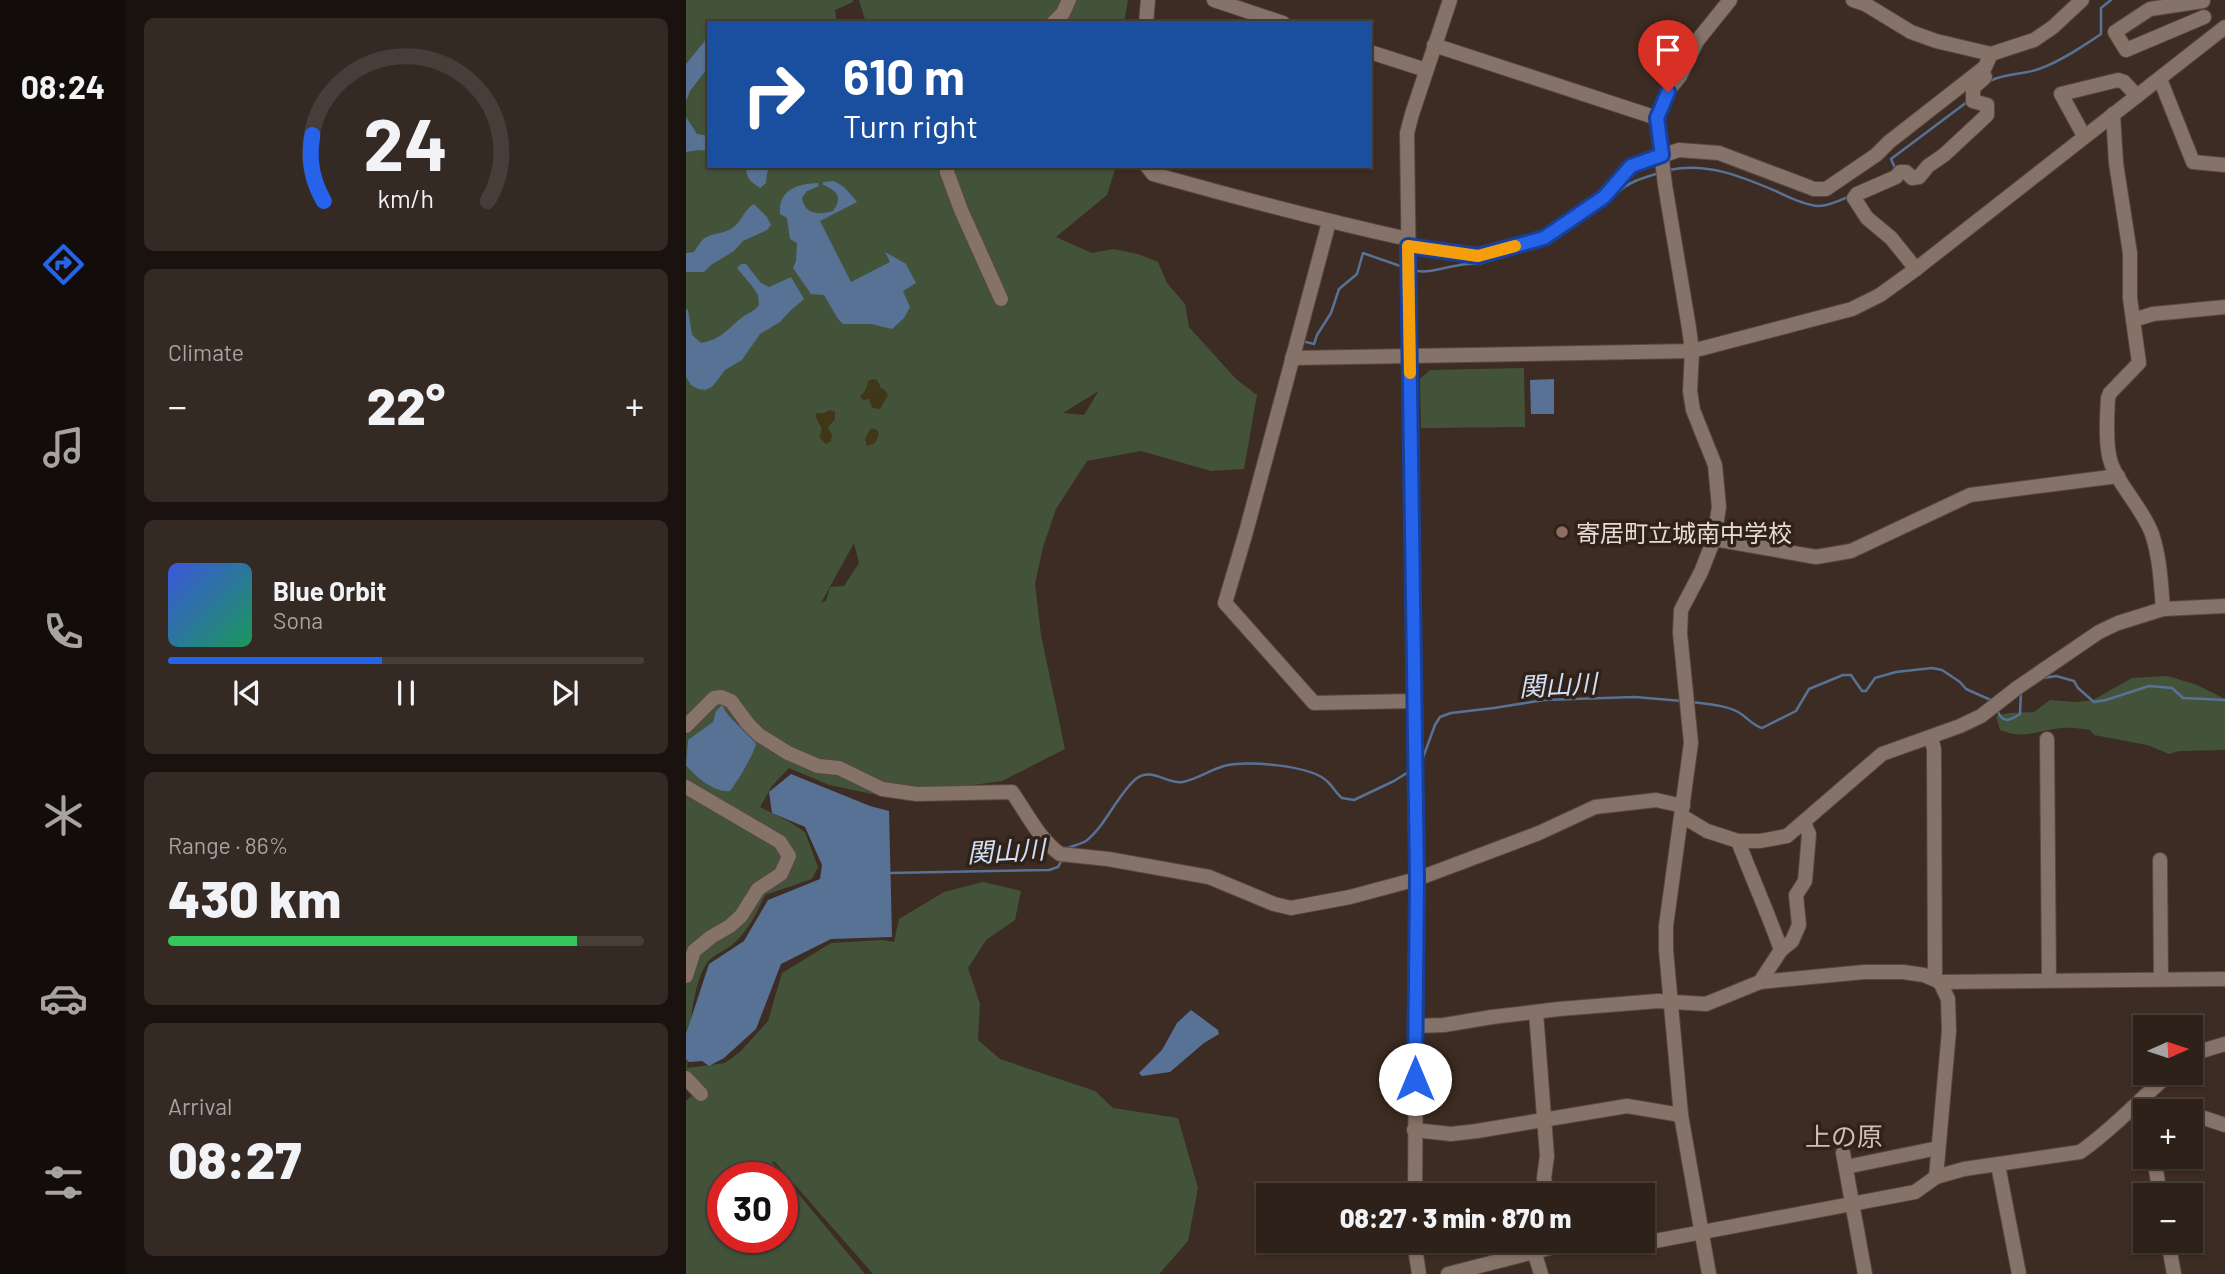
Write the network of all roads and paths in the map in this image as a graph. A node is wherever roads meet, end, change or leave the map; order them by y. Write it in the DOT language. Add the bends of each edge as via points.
graph roads {
  1 [pos="1069,0"];
  2 [pos="1148,0"];
  3 [pos="1214,0"];
  4 [pos="1450,0"];
  5 [pos="1730,0"];
  6 [pos="1853,0"];
  7 [pos="2082,0"];
  8 [pos="2203,1"];
  9 [pos="1232,3"];
  10 [pos="2204,17"];
  11 [pos="1055,21"];
  12 [pos="1146,21"];
  13 [pos="1278,21"];
  14 [pos="2225,26"];
  15 [pos="1434,45"];
  16 [pos="1372,53"];
  17 [pos="1990,57"];
  18 [pos="1426,70"];
  19 [pos="2160,79"];
  20 [pos="2137,96"];
  21 [pos="2113,114"];
  22 [pos="1657,118"];
  23 [pos="2084,136"];
  24 [pos="1662,155"];
  25 [pos="2225,165"];
  26 [pos="947,168"];
  27 [pos="1148,168"];
  28 [pos="1329,222"];
  29 [pos="1408,243"];
  30 [pos="1916,269"];
  31 [pos="1001,299"];
  32 [pos="2225,307"];
  33 [pos="2133,320"];
  34 [pos="1692,351"];
  35 [pos="1409,356"];
  36 [pos="1292,358"];
  37 [pos="2119,476"];
  38 [pos="1714,539"];
  39 [pos="2225,606"];
  40 [pos="2163,609"];
  41 [pos="1414,701"];
  42 [pos="686,726"];
  43 [pos="1931,738"];
  44 [pos="2047,739"];
  45 [pos="686,787"];
  46 [pos="1682,811"];
  47 [pos="1804,823"];
  48 [pos="1738,841"];
  49 [pos="2160,860"];
  50 [pos="1417,879"];
  51 [pos="1781,950"];
  52 [pos="686,976"];
  53 [pos="2161,979"];
  54 [pos="2225,979"];
  55 [pos="1938,980"];
  56 [pos="2049,980"];
  57 [pos="1760,982"];
  58 [pos="1670,1001"];
  59 [pos="1536,1012"];
  60 [pos="1416,1026"];
  61 [pos="2225,1044"];
  62 [pos="2203,1051"];
  63 [pos="686,1078"];
  64 [pos="2161,1085"];
  65 [pos="701,1094"];
  66 [pos="2150,1099"];
  67 [pos="2133,1114"];
  68 [pos="1681,1115"];
  69 [pos="2203,1118"];
  70 [pos="1544,1121"];
  71 [pos="2225,1125"];
  72 [pos="1415,1130"];
  73 [pos="1938,1148"];
  74 [pos="1998,1165"];
  75 [pos="1936,1177"];
  76 [pos="1415,1183"];
  77 [pos="1545,1183"];
  78 [pos="1852,1205"];
  79 [pos="1701,1231"];
  80 [pos="1655,1240"];
  81 [pos="1416,1253"];
  82 [pos="1527,1253"];
  83 [pos="1534,1253"];
  84 [pos="2170,1253"];
  85 [pos="1419,1274"];
  86 [pos="1448,1274"];
  87 [pos="1541,1274"];
  88 [pos="1709,1274"];
  89 [pos="1865,1274"];
  90 [pos="2019,1274"];
  91 [pos="2174,1274"];
  1 -- 11 [label="street"];
  2 -- 12 [label="street"];
  3 -- 9 [label="street"];
  4 -- 15 [label="street"];
  5 -- 22 [label="street" via="1697,41"];
  6 -- 17 [label="street" via="1911,32"];
  7 -- 17 [label="street" via="2034,40"];
  8 -- 10 [label="street"];
  8 -- 10 [label="street" via="2150,9 2115,32 2126,50"];
  9 -- 13 [label="street"];
  10 -- 14 [label="street"];
  14 -- 19 [label="street"];
  15 -- 18 [label="street"];
  15 -- 22 [label="street"];
  16 -- 18 [label="street"];
  17 -- 24 [label="street" via="1968,82 1826,189 1814,189 1719,153 1679,150"];
  17 -- 30 [label="street" via="1990,72 1973,88 1973,101 1987,105 1987,115 1919,177 1900,172 1854,198"];
  18 -- 29 [label="street" via="1408,133"];
  19 -- 20 [label="street"];
  19 -- 25 [label="street" via="2193,162"];
  20 -- 21 [label="street"];
  20 -- 23 [label="street" via="2118,80 2061,94"];
  21 -- 23 [label="street"];
  21 -- 33 [label="street"];
  22 -- 24 [label="street"];
  23 -- 30 [label="street"];
  24 -- 29 [label="street" via="1631,166 1604,197 1544,238 1478,256"];
  24 -- 34 [label="street"];
  26 -- 31 [label="street"];
  27 -- 28 [label="street" via="1153,174"];
  28 -- 29 [label="street"];
  28 -- 36 [label="street"];
  29 -- 35 [label="street"];
  30 -- 34 [label="street" via="1852,309"];
  32 -- 33 [label="street"];
  33 -- 37 [label="street" via="2139,363 2108,398 2109,456"];
  34 -- 35 [label="street"];
  34 -- 38 [label="street" via="1693,410 1717,478"];
  35 -- 36 [label="street"];
  35 -- 41 [label="street"];
  36 -- 41 [label="street" via="1225,603 1314,703"];
  37 -- 38 [label="street" via="1970,495 1851,551 1829,556"];
  37 -- 40 [label="street" via="2152,534"];
  38 -- 46 [label="street" via="1681,610 1679,633 1691,743"];
  39 -- 40 [label="street"];
  40 -- 43 [label="street" via="2099,632 1981,716"];
  41 -- 50 [label="street"];
  42 -- 50 [label="street" via="714,698 721,697 731,701 759,735 818,766 839,768 882,789 917,794 1012,792 1060,854 1209,877 1291,908"];
  43 -- 47 [label="street" via="1882,754"];
  43 -- 55 [label="street"];
  44 -- 56 [label="street"];
  45 -- 52 [label="street" via="780,842 789,856 781,874 758,889 741,916 694,951"];
  46 -- 48 [label="street" via="1707,831"];
  46 -- 50 [label="street" via="1656,800 1595,807"];
  46 -- 58 [label="street" via="1666,926"];
  47 -- 48 [label="street" via="1787,836"];
  47 -- 51 [label="street" via="1809,834 1805,881 1796,895 1799,925 1792,941"];
  48 -- 51 [label="street"];
  49 -- 53 [label="street"];
  50 -- 60 [label="street"];
  51 -- 57 [label="street"];
  53 -- 54 [label="street"];
  53 -- 56 [label="street"];
  55 -- 56 [label="street"];
  55 -- 57 [label="street" via="1903,972 1864,972"];
  55 -- 73 [label="street" via="1948,999 1949,1031"];
  57 -- 58 [label="street" via="1706,1004"];
  58 -- 59 [label="street"];
  58 -- 68 [label="street"];
  59 -- 60 [label="street"];
  59 -- 70 [label="street"];
  60 -- 72 [label="street"];
  61 -- 62 [label="street"];
  63 -- 65 [label="street"];
  64 -- 66 [label="street"];
  67 -- 74 [label="street" via="2080,1152"];
  68 -- 70 [label="street" via="1628,1106"];
  68 -- 79 [label="street"];
  69 -- 71 [label="street"];
  70 -- 72 [label="street" via="1451,1134"];
  70 -- 77 [label="street"];
  72 -- 76 [label="street"];
  73 -- 75 [label="street"];
  73 -- 78 [label="street" via="1844,1160"];
  74 -- 75 [label="street"];
  74 -- 90 [label="street"];
  75 -- 78 [label="street" via="1915,1192"];
  78 -- 79 [label="street"];
  78 -- 89 [label="street"];
  79 -- 80 [label="street"];
  79 -- 88 [label="street"];
  81 -- 85 [label="street"];
  82 -- 86 [label="street"];
  83 -- 87 [label="street"];
  84 -- 91 [label="street"];
}
